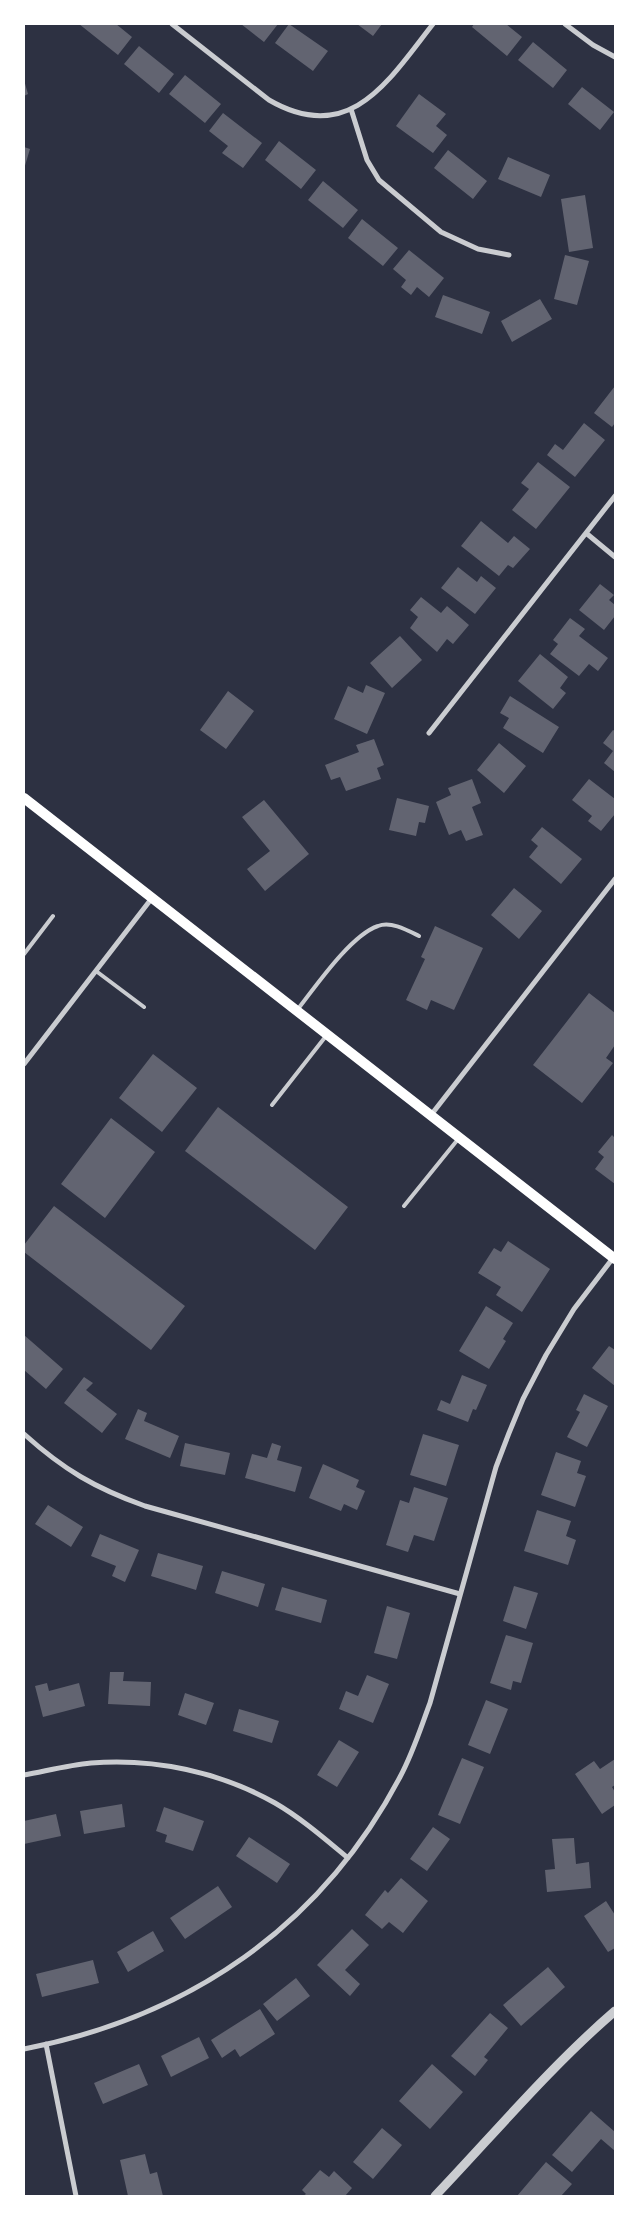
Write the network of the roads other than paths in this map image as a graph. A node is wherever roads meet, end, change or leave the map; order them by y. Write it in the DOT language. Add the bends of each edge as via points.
graph roads {
  1 [pos="172,24"];
  2 [pos="433,24"];
  3 [pos="565,24"];
  4 [pos="615,57"];
  5 [pos="351,109"];
  6 [pos="509,255"];
  7 [pos="615,496"];
  8 [pos="586,533"];
  9 [pos="615,556"];
  10 [pos="429,733"];
  11 [pos="24,798"];
  12 [pos="615,879"];
  13 [pos="152,898"];
  14 [pos="53,916"];
  15 [pos="419,936"];
  16 [pos="24,954"];
  17 [pos="96,970"];
  18 [pos="144,1007"];
  19 [pos="296,1011"];
  20 [pos="327,1034"];
  21 [pos="24,1064"];
  22 [pos="272,1105"];
  23 [pos="431,1116"];
  24 [pos="459,1138"];
  25 [pos="404,1206"];
  26 [pos="615,1258"];
  27 [pos="24,1434"];
  28 [pos="460,1594"];
  29 [pos="24,1775"];
  30 [pos="348,1858"];
  31 [pos="615,2011"];
  32 [pos="46,2044"];
  33 [pos="24,2049"];
  34 [pos="76,2196"];
  35 [pos="435,2196"];
  1 -- 5 [label="street" via="283,108 315,116"];
  2 -- 5 [label="street" via="384,86"];
  3 -- 4 [label="street"];
  5 -- 6 [label="street" via="367,160 379,180 441,232 478,249"];
  7 -- 8 [label="street"];
  8 -- 9 [label="street"];
  8 -- 10 [label="street"];
  11 -- 13 [label="main road"];
  12 -- 23 [label="street"];
  13 -- 17 [label="street"];
  13 -- 19 [label="main road"];
  14 -- 16 [label="lane"];
  15 -- 19 [label="lane" via="400,927 379,925 356,939"];
  17 -- 18 [label="lane"];
  17 -- 21 [label="street"];
  19 -- 20 [label="main road"];
  20 -- 22 [label="lane"];
  20 -- 23 [label="main road"];
  23 -- 24 [label="main road"];
  24 -- 25 [label="lane"];
  24 -- 26 [label="main road"];
  26 -- 28 [label="street" via="574,1309 523,1399 496,1467"];
  27 -- 28 [label="street" via="62,1467 111,1494"];
  28 -- 30 [label="street" via="430,1703 402,1775"];
  29 -- 30 [label="street" via="84,1764 122,1762 165,1765 206,1775 277,1804"];
  30 -- 32 [label="street" via="282,1927 209,1981 110,2028"];
  31 -- 35 [label="street" via="587,2035"];
  32 -- 33 [label="street"];
  32 -- 34 [label="street"];
}
